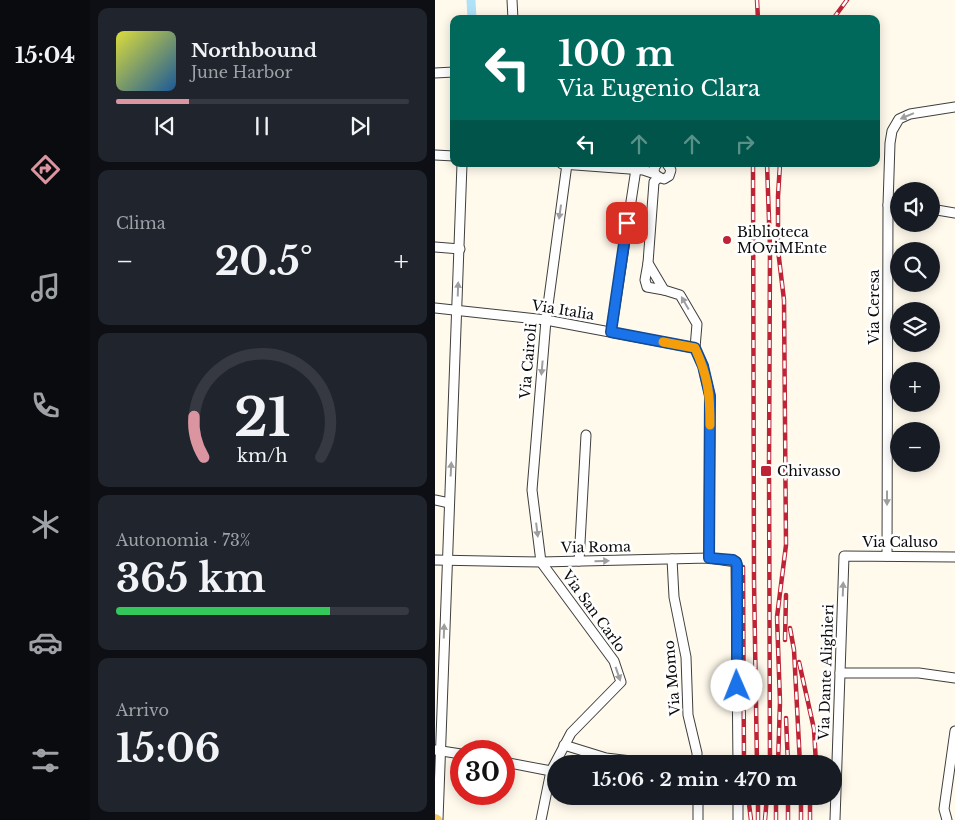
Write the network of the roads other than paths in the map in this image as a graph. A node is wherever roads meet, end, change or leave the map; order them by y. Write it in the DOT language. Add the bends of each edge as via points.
graph roads {
  1 [pos="512,0"];
  2 [pos="513,15"];
  3 [pos="450,72"];
  4 [pos="435,73"];
  5 [pos="955,107"];
  6 [pos="435,155"];
  7 [pos="450,156"];
  8 [pos="463,167"];
  9 [pos="567,167"];
  10 [pos="610,167"];
  11 [pos="669,167"];
  12 [pos="639,169"];
  13 [pos="656,170"];
  14 [pos="888,205"];
  15 [pos="940,210"];
  16 [pos="955,213"];
  17 [pos="435,247"];
  18 [pos="460,249"];
  19 [pos="435,308"];
  20 [pos="458,311"];
  21 [pos="546,320"];
  22 [pos="611,332"];
  23 [pos="695,348"];
  24 [pos="586,434"];
  25 [pos="435,500"];
  26 [pos="449,502"];
  27 [pos="844,556"];
  28 [pos="887,556"];
  29 [pos="955,557"];
  30 [pos="709,558"];
  31 [pos="672,559"];
  32 [pos="435,560"];
  33 [pos="447,561"];
  34 [pos="579,561"];
  35 [pos="541,562"];
  36 [pos="840,673"];
  37 [pos="955,678"];
  38 [pos="955,731"];
  39 [pos="564,745"];
  40 [pos="438,750"];
  41 [pos="559,755"];
  42 [pos="596,755"];
  43 [pos="697,755"];
  44 [pos="739,755"];
  45 [pos="515,764"];
  46 [pos="547,769"];
  47 [pos="547,790"];
  48 [pos="698,805"];
  49 [pos="738,805"];
  50 [pos="944,809"];
  51 [pos="437,820"];
  52 [pos="541,820"];
  53 [pos="698,820"];
  54 [pos="738,820"];
  55 [pos="835,820"];
  56 [pos="939,820"];
  57 [pos="947,820"];
  1 -- 2 [label="street"];
  3 -- 4 [label="street"];
  5 -- 14 [label="street, Via Ceresa, one-way" via="910,114 899,119 892,130 890,143"];
  6 -- 7 [label="street"];
  8 -- 18 [label="street"];
  9 -- 21 [label="street, Via Cairoli, one-way"];
  10 -- 12 [label="street"];
  11 -- 13 [label="street" via="669,176 664,179"];
  12 -- 13 [label="street"];
  12 -- 22 [label="street"];
  23 -- 13 [label="street, one-way" via="697,324 680,295 665,290 648,263"];
  14 -- 28 [label="street, Via Ceresa, one-way"];
  15 -- 16 [label="street"];
  17 -- 18 [label="street"];
  20 -- 18 [label="street, one-way"];
  19 -- 20 [label="street, Via Italia"];
  20 -- 21 [label="street, Via Italia"];
  26 -- 20 [label="street, one-way"];
  21 -- 22 [label="street, Via Italia"];
  21 -- 35 [label="street, Via Cairoli, one-way" via="532,490"];
  22 -- 23 [label="street, Via Italia"];
  23 -- 30 [label="street" via="710,396"];
  24 -- 34 [label="street"];
  25 -- 26 [label="street"];
  26 -- 33 [label="street"];
  27 -- 28 [label="street, Via Caluso"];
  36 -- 27 [label="street, Via Dante Alighieri, one-way"];
  28 -- 29 [label="street, Via Caluso"];
  30 -- 31 [label="street, Via Roma"];
  30 -- 44 [label="street, Via Roma" via="733,560 737,565"];
  34 -- 31 [label="street, Via Roma, one-way"];
  31 -- 43 [label="street, Via Momo" via="674,597 686,657 688,715"];
  32 -- 33 [label="street"];
  33 -- 35 [label="street, Via Roma"];
  40 -- 33 [label="street, one-way"];
  34 -- 35 [label="street, Via Roma"];
  35 -- 39 [label="street, Via San Carlo, one-way" via="614,661 621,682 571,733"];
  36 -- 37 [label="street" via="919,673"];
  36 -- 55 [label="street, Via Dante Alighieri"];
  38 -- 50 [label="street"];
  39 -- 41 [label="street, Via San Carlo"];
  39 -- 42 [label="street"];
  40 -- 51 [label="street"];
  45 -- 46 [label="street"];
  47 -- 52 [label="street, Via San Carlo"];
  48 -- 53 [label="street"];
  49 -- 54 [label="street"];
  50 -- 56 [label="street"];
  50 -- 57 [label="street"];
}
